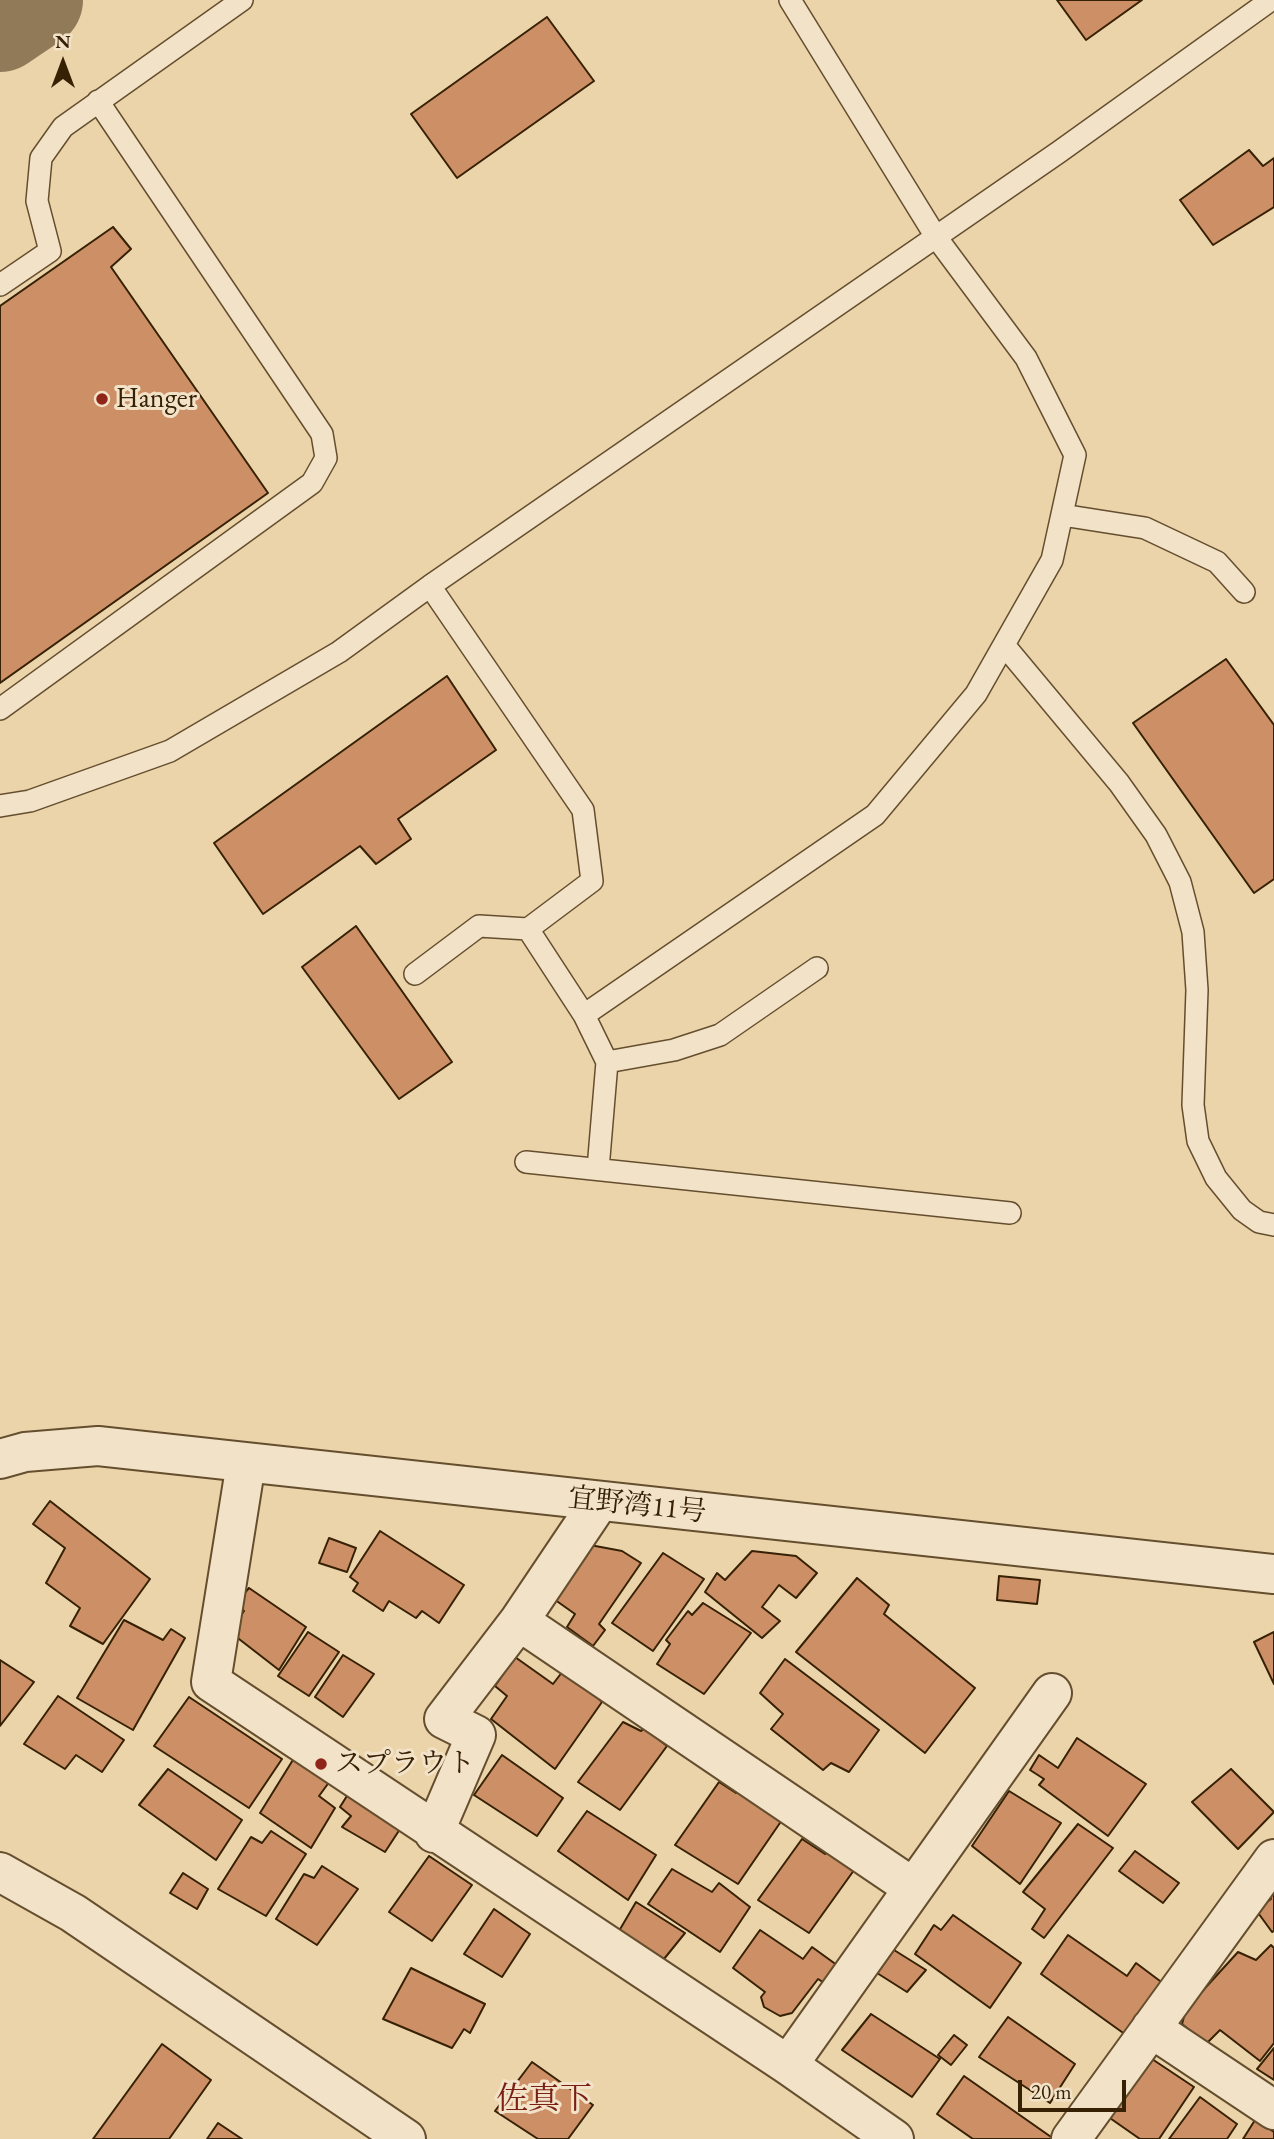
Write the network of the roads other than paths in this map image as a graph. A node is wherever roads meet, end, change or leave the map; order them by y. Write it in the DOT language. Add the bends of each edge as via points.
graph roads {
  1 [pos="242,0"];
  2 [pos="790,0"];
  3 [pos="1271,0"];
  4 [pos="97,101"];
  5 [pos="936,237"];
  6 [pos="0,285"];
  7 [pos="1062,515"];
  8 [pos="430,586"];
  9 [pos="1244,593"];
  10 [pos="1004,645"];
  11 [pos="0,709"];
  12 [pos="0,806"];
  13 [pos="528,929"];
  14 [pos="817,968"];
  15 [pos="415,974"];
  16 [pos="584,1015"];
  17 [pos="607,1062"];
  18 [pos="526,1162"];
  19 [pos="598,1169"];
  20 [pos="1010,1213"];
  21 [pos="1274,1225"];
  22 [pos="0,1459"];
  23 [pos="246,1463"];
  24 [pos="599,1502"];
  25 [pos="1274,1574"];
  26 [pos="519,1621"];
  27 [pos="1052,1693"];
  28 [pos="434,1833"];
  29 [pos="1274,1859"];
  30 [pos="0,1872"];
  31 [pos="912,1887"];
  32 [pos="1151,2028"];
  33 [pos="788,2065"];
  34 [pos="1274,2110"];
  35 [pos="406,2139"];
  36 [pos="894,2139"];
  37 [pos="1071,2139"];
  1 -- 4 [label="lane"];
  2 -- 5 [label="lane"];
  3 -- 5 [label="lane"];
  4 -- 6 [label="lane" via="63,127 41,158 37,201 50,251"];
  4 -- 11 [label="lane" via="322,434 326,458 312,483"];
  5 -- 7 [label="lane" via="1026,358 1075,455"];
  5 -- 8 [label="lane"];
  7 -- 9 [label="lane" via="1145,528 1217,562"];
  7 -- 10 [label="lane" via="1052,560"];
  8 -- 12 [label="lane" via="339,652 170,751 30,801"];
  8 -- 13 [label="lane" via="583,810 592,881"];
  10 -- 16 [label="lane" via="976,694 875,815"];
  10 -- 21 [label="lane" via="1119,783 1156,835 1180,882 1193,932 1197,989 1193,1105 1198,1141 1216,1178 1242,1210 1259,1223"];
  13 -- 15 [label="lane" via="480,926"];
  13 -- 16 [label="lane"];
  14 -- 17 [label="lane" via="720,1035 674,1050"];
  16 -- 17 [label="lane"];
  17 -- 19 [label="lane"];
  18 -- 19 [label="lane"];
  19 -- 20 [label="lane"];
  22 -- 23 [label="street, 宜野湾11号" via="50,1448 98,1446"];
  23 -- 24 [label="street, 宜野湾11号"];
  23 -- 28 [label="street" via="211,1682"];
  24 -- 25 [label="street, 宜野湾11号"];
  24 -- 26 [label="street"];
  26 -- 28 [label="street" via="444,1719 476,1735"];
  26 -- 31 [label="street"];
  27 -- 31 [label="street"];
  28 -- 33 [label="street"];
  29 -- 32 [label="street"];
  30 -- 35 [label="street" via="73,1913"];
  31 -- 33 [label="street"];
  32 -- 34 [label="street"];
  32 -- 37 [label="street"];
  33 -- 36 [label="street"];
}
